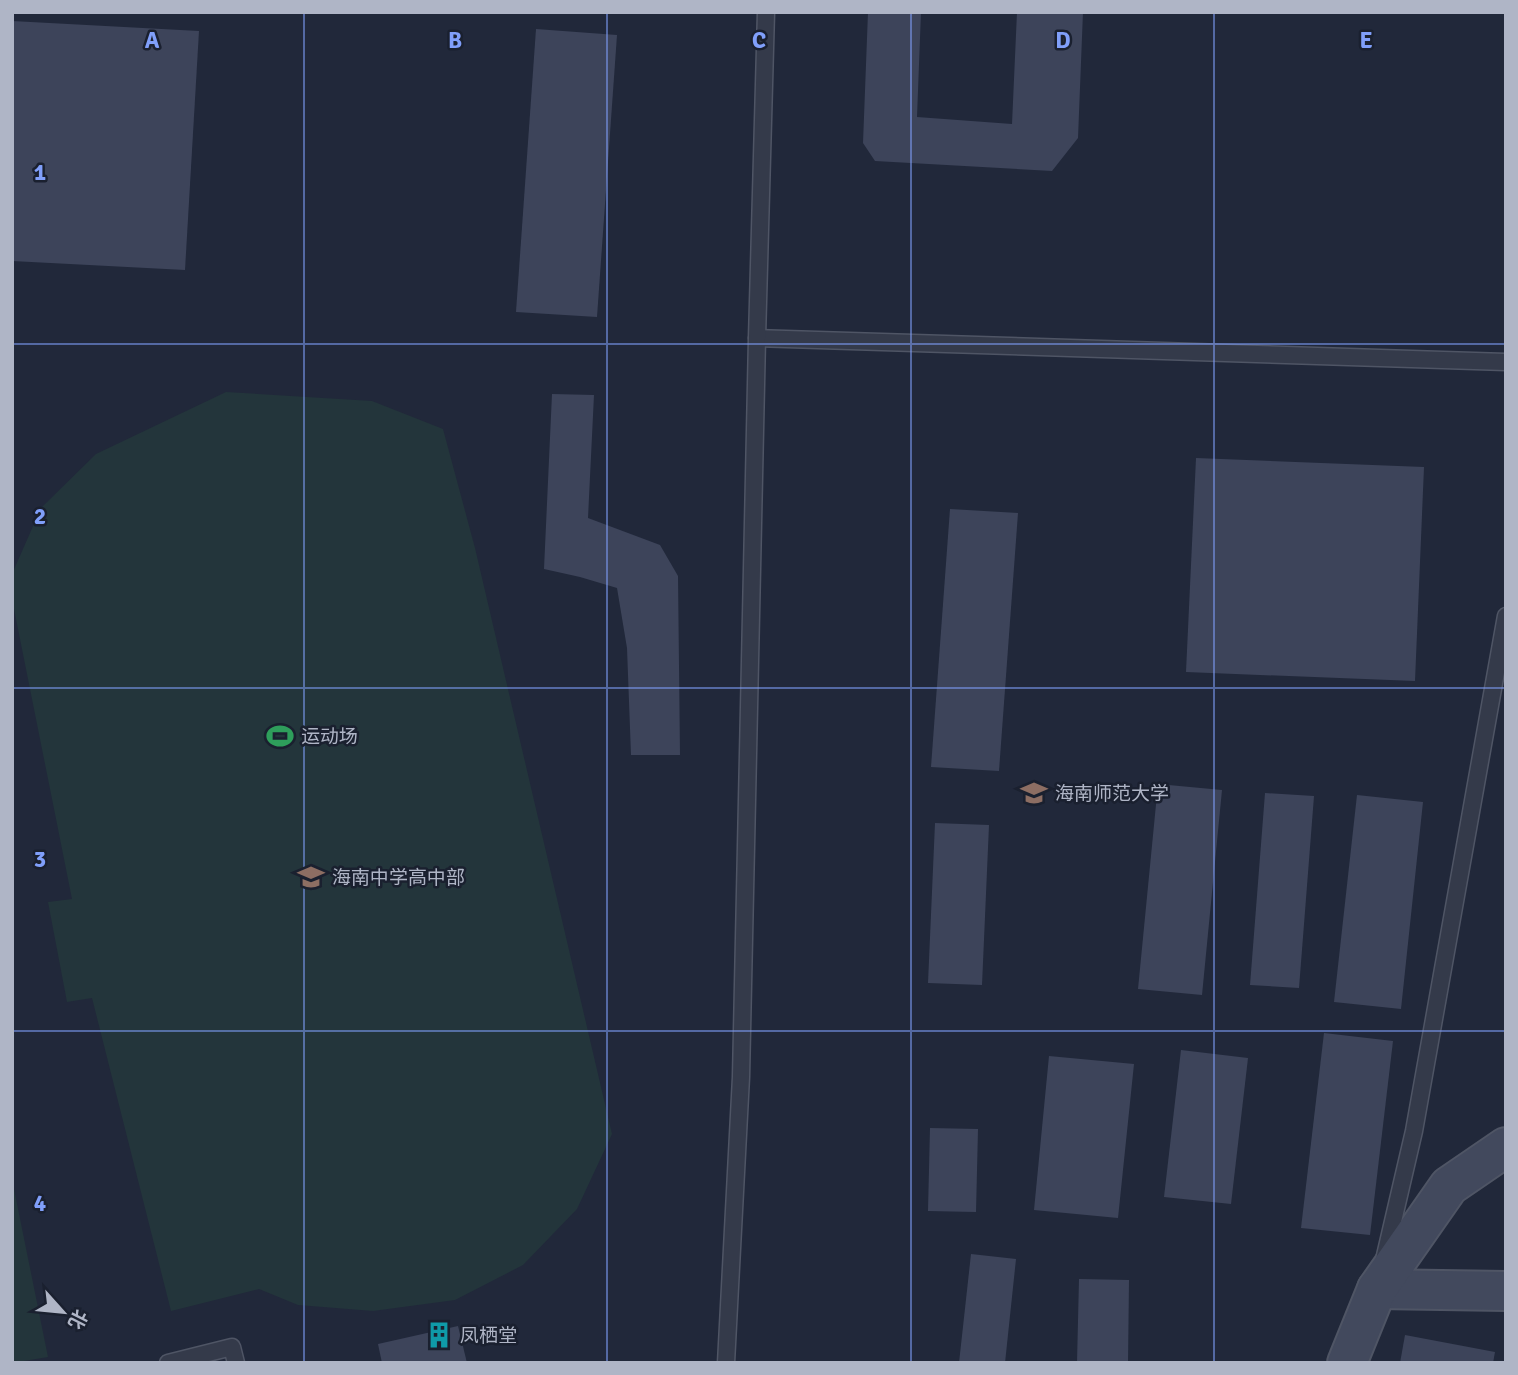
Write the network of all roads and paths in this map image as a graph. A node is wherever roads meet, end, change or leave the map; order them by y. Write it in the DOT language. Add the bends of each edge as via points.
graph roads {
  1 [pos="766,12"];
  2 [pos="757,338"];
  3 [pos="1506,362"];
  4 [pos="1506,616"];
  5 [pos="1506,1147"];
  6 [pos="1377,1289"];
  7 [pos="1506,1291"];
  8 [pos="168,1363"];
  9 [pos="236,1363"];
  10 [pos="726,1363"];
  11 [pos="1347,1363"];
  1 -- 2 [label="lane"];
  2 -- 3 [label="lane"];
  2 -- 10 [label="lane" via="741,1077"];
  4 -- 6 [label="lane" via="1414,1131"];
  5 -- 6 [label="street" via="1449,1186"];
  6 -- 7 [label="street"];
  6 -- 11 [label="street"];
  8 -- 9 [label="lane" via="232,1347"];
}
